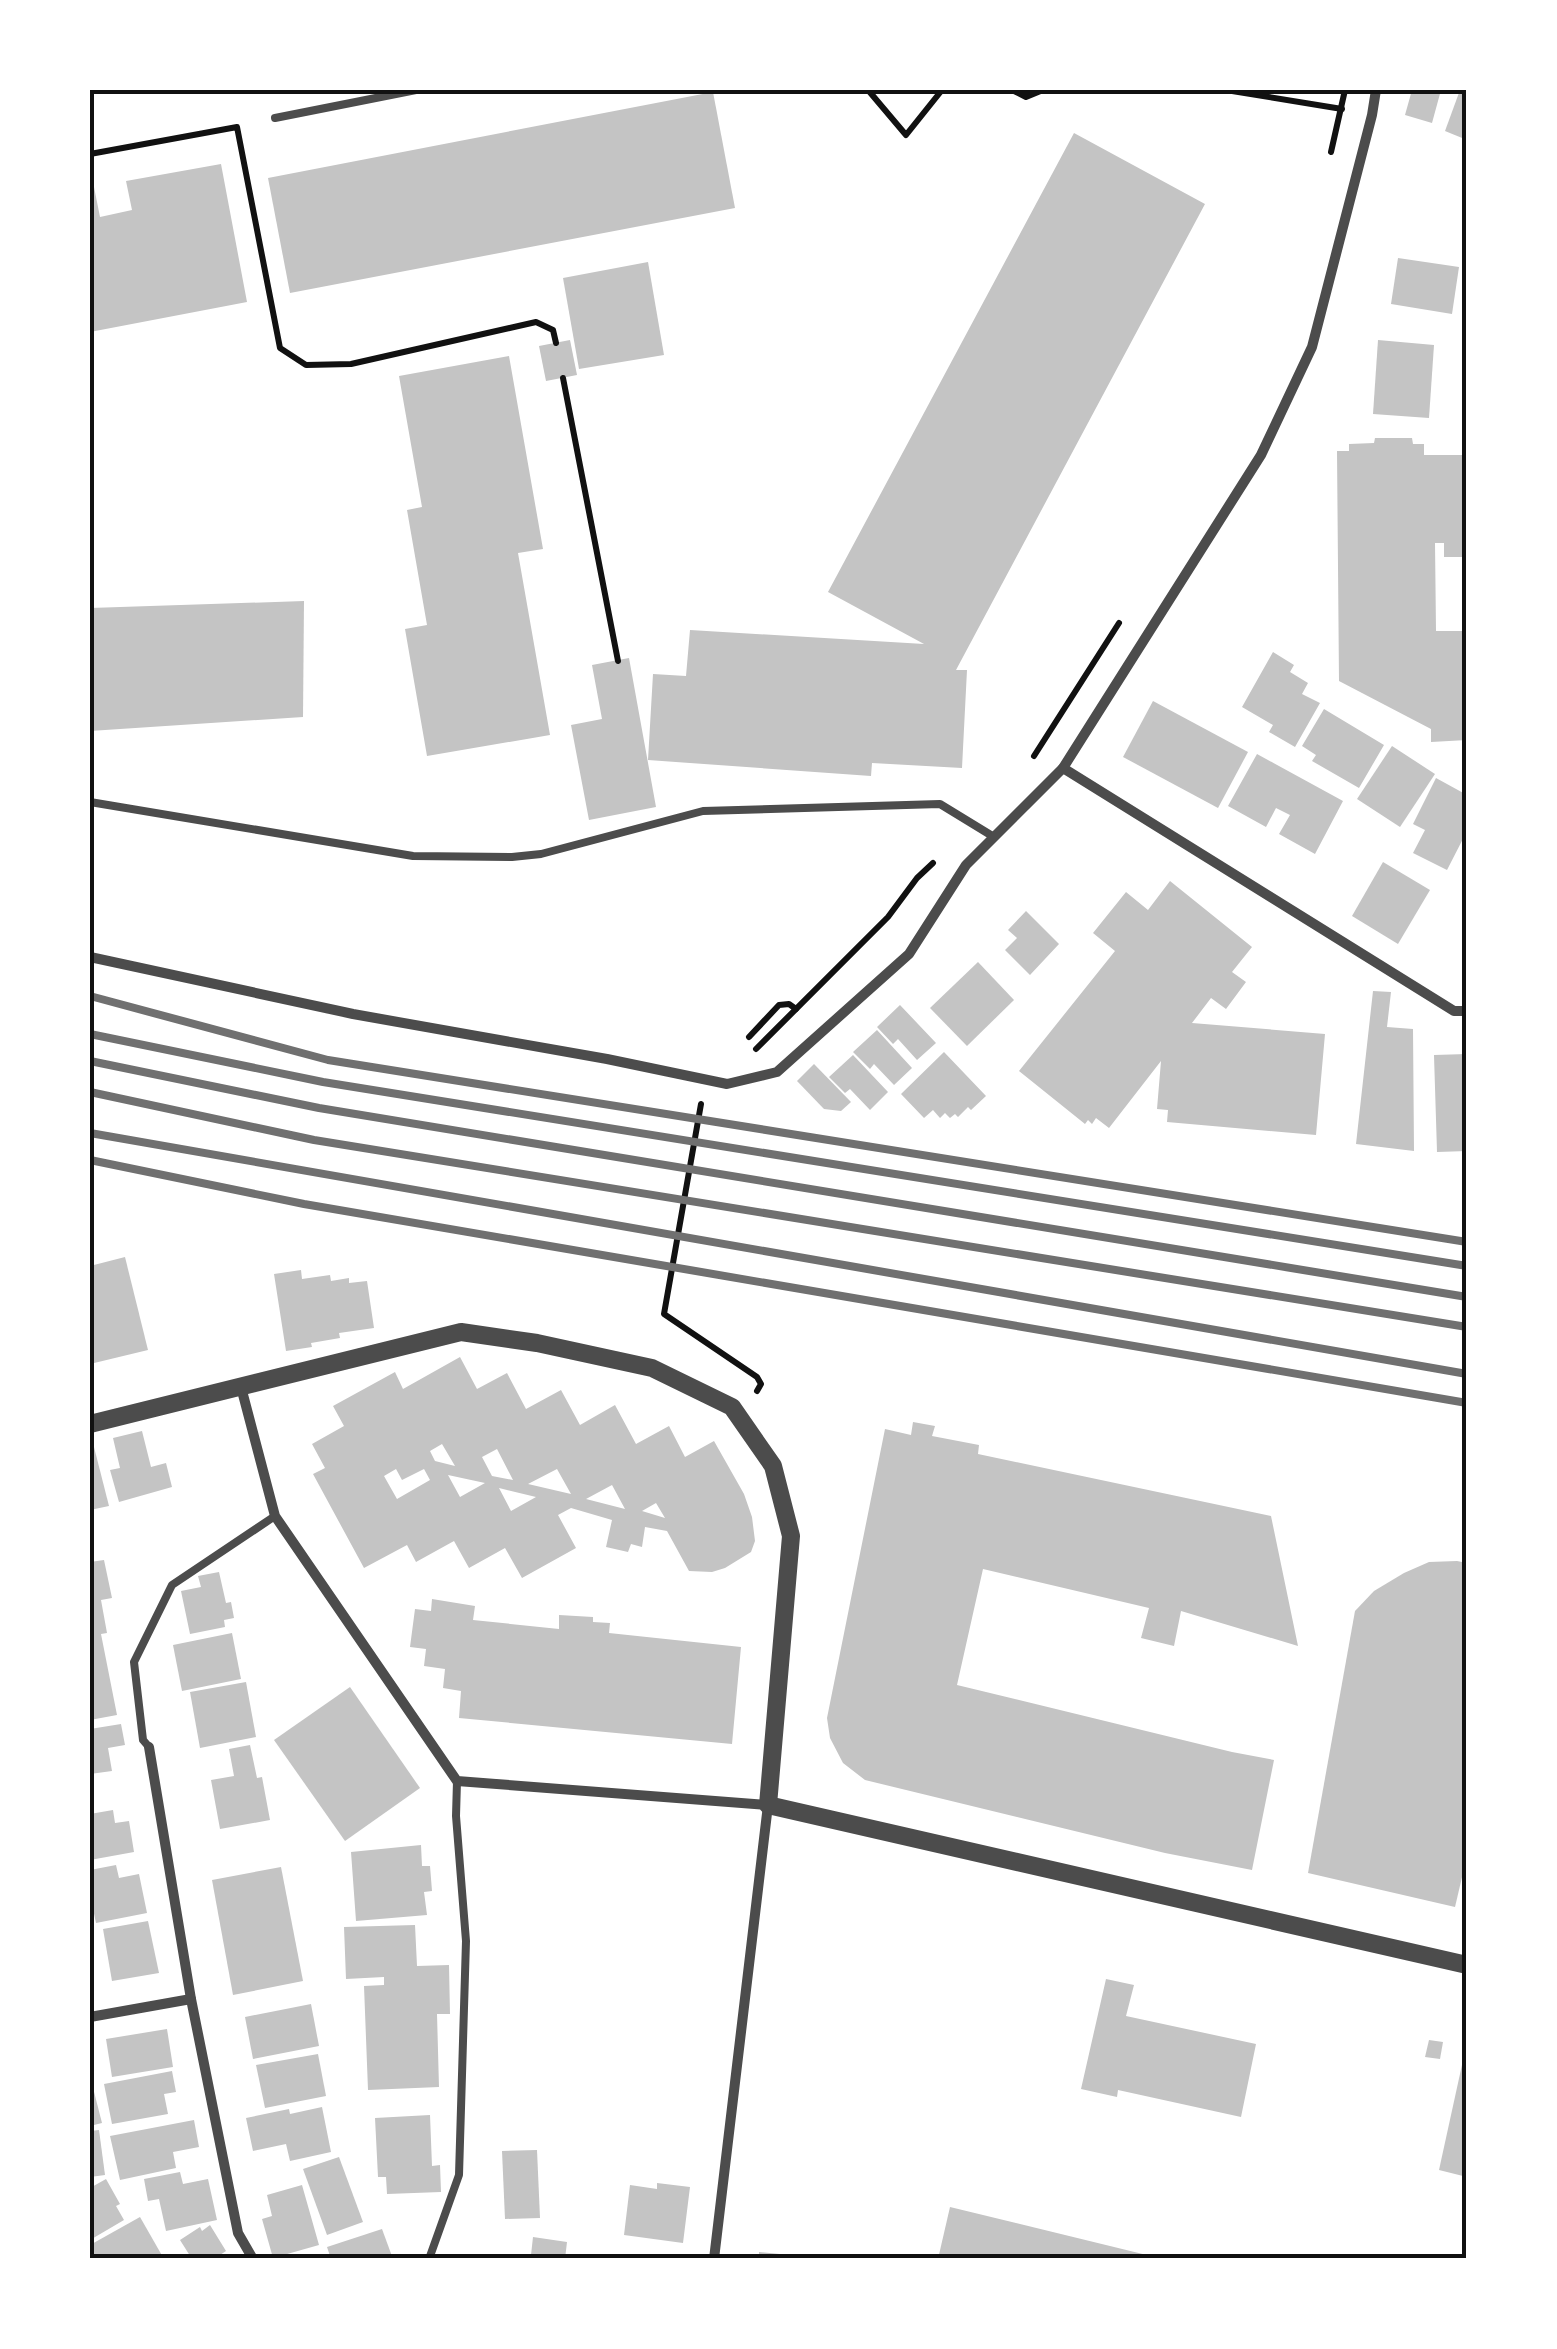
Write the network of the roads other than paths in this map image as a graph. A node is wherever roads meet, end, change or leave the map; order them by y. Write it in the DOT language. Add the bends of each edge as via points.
graph roads {
  1 [pos="416,90"];
  2 [pos="1376,90"];
  3 [pos="275,118"];
  4 [pos="1063,768"];
  5 [pos="90,802"];
  6 [pos="994,838"];
  7 [pos="90,957"];
  8 [pos="1467,1011"];
  9 [pos="241,1387"];
  10 [pos="90,1424"];
  11 [pos="275,1516"];
  12 [pos="148,1747"];
  13 [pos="457,1781"];
  14 [pos="768,1804"];
  15 [pos="1467,1965"];
  16 [pos="191,1999"];
  17 [pos="90,2018"];
  18 [pos="253,2259"];
  19 [pos="429,2259"];
  20 [pos="714,2259"];
  1 -- 3 [label="lane"];
  2 -- 4 [label="street" via="1312,348 1260,454"];
  4 -- 6 [label="street"];
  4 -- 8 [label="street" via="1454,1011"];
  5 -- 6 [label="lane" via="413,856 541,854 723,810 940,804"];
  6 -- 7 [label="street" via="966,865 909,954 777,1072 728,1084"];
  9 -- 10 [label="street"];
  9 -- 11 [label="street"];
  9 -- 14 [label="street" via="461,1332 652,1368 732,1408 773,1466 791,1536"];
  11 -- 12 [label="lane" via="172,1585 134,1662"];
  11 -- 13 [label="street"];
  12 -- 16 [label="street"];
  13 -- 14 [label="street"];
  13 -- 19 [label="lane" via="466,1941 459,2175"];
  14 -- 15 [label="street"];
  14 -- 20 [label="street"];
  16 -- 17 [label="street"];
  16 -- 18 [label="street" via="238,2233"];
}
